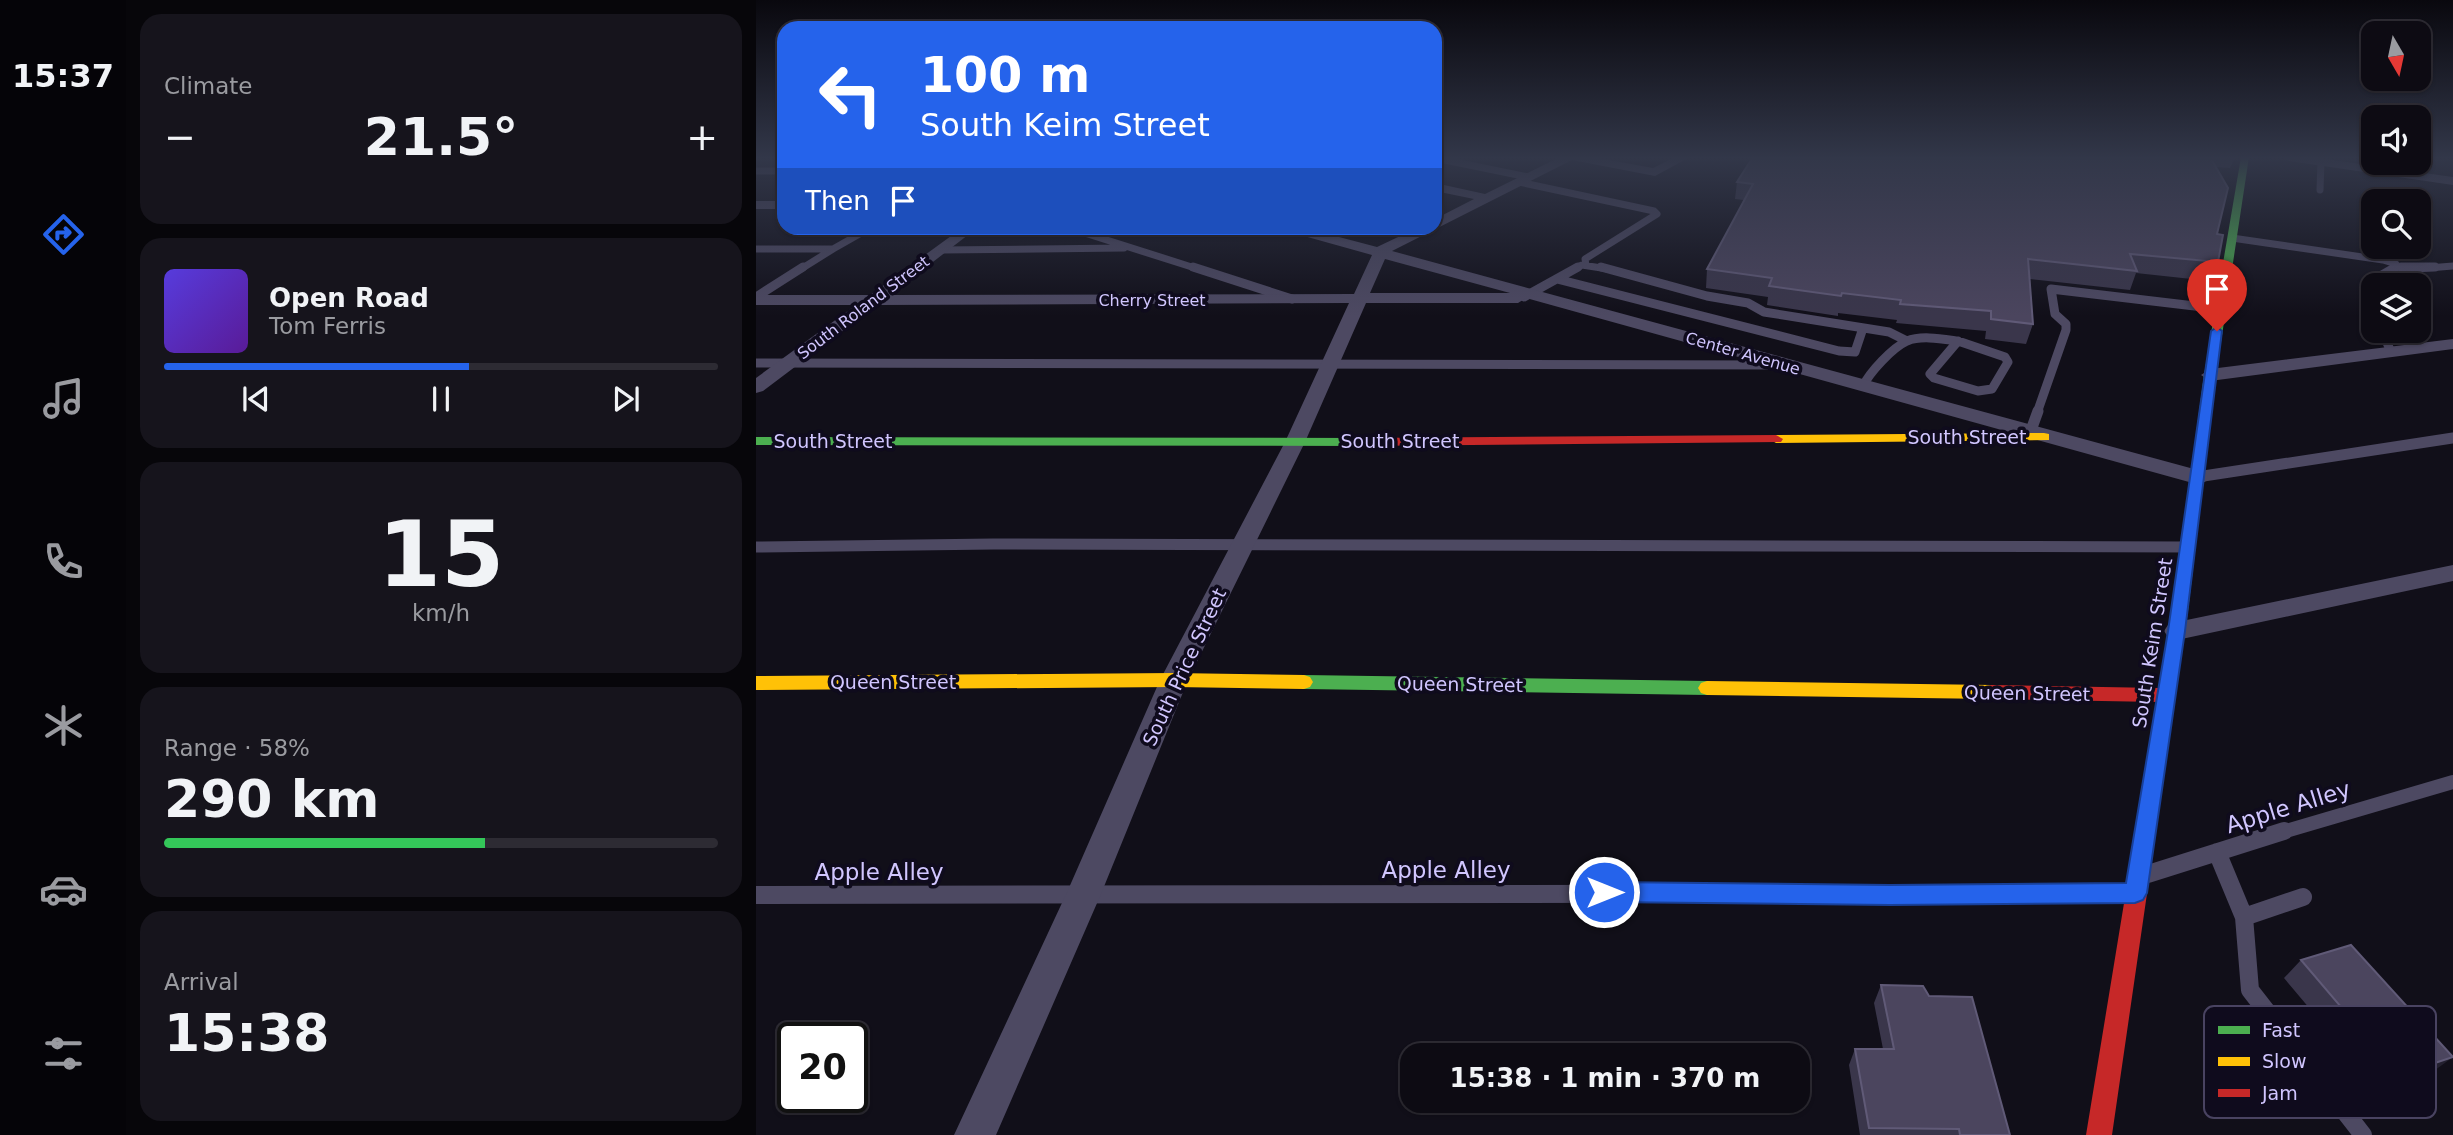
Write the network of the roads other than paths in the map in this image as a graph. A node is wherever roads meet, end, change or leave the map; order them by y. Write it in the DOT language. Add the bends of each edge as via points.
graph roads {
  1 [pos="1462,210"];
  2 [pos="1650,210"];
  3 [pos="2236,210"];
  4 [pos="1442,220"];
  5 [pos="858,235"];
  6 [pos="961,235"];
  7 [pos="1092,235"];
  8 [pos="1318,235"];
  9 [pos="1412,235"];
  10 [pos="2232,238"];
  11 [pos="1131,247"];
  12 [pos="756,249"];
  13 [pos="833,249"];
  14 [pos="941,250"];
  15 [pos="1381,251"];
  16 [pos="1586,265"];
  17 [pos="2453,266"];
  18 [pos="2397,267"];
  19 [pos="2386,273"];
  20 [pos="1556,279"];
  21 [pos="1533,297"];
  22 [pos="756,298"];
  23 [pos="876,299"];
  24 [pos="1293,300"];
  25 [pos="1359,300"];
  26 [pos="2220,309"];
  27 [pos="1863,328"];
  28 [pos="1907,341"];
  29 [pos="1958,341"];
  30 [pos="2387,343"];
  31 [pos="2453,344"];
  32 [pos="2391,352"];
  33 [pos="1330,362"];
  34 [pos="756,363"];
  35 [pos="789,363"];
  36 [pos="1784,365"];
  37 [pos="2210,375"];
  38 [pos="1863,386"];
  39 [pos="756,387"];
  40 [pos="2037,435"];
  41 [pos="2453,438"];
  42 [pos="756,442"];
  43 [pos="1295,442"];
  44 [pos="2197,477"];
  45 [pos="1242,545"];
  46 [pos="756,547"];
  47 [pos="2188,547"];
  48 [pos="2453,573"];
  49 [pos="2177,631"];
  50 [pos="1174,680"];
  51 [pos="756,683"];
  52 [pos="2165,695"];
  53 [pos="2453,782"];
  54 [pos="2217,852"];
  55 [pos="2137,885"];
  56 [pos="1084,894"];
  57 [pos="756,895"];
  58 [pos="2304,897"];
  59 [pos="2244,917"];
  60 [pos="2262,1006"];
  61 [pos="2350,1118"];
  62 [pos="975,1135"];
  63 [pos="2099,1135"];
  64 [pos="2363,1135"];
  1 -- 4 [label="street"];
  2 -- 16 [label="lane" via="1657,214 1585,259"];
  3 -- 10 [label="street, South Keim Street"];
  5 -- 13 [label="lane"];
  6 -- 14 [label="street, South Roland Street"];
  7 -- 11 [label="lane"];
  8 -- 15 [label="street, Center Avenue"];
  9 -- 15 [label="street"];
  10 -- 18 [label="lane" via="2383,260"];
  10 -- 26 [label="street, South Keim Street"];
  11 -- 14 [label="lane"];
  11 -- 24 [label="lane"];
  12 -- 13 [label="lane"];
  13 -- 22 [label="lane"];
  14 -- 23 [label="street, South Roland Street"];
  15 -- 21 [label="street, Center Avenue"];
  15 -- 25 [label="street, South Price Street"];
  16 -- 20 [label="lane"];
  16 -- 27 [label="lane" via="1748,303 1771,314"];
  17 -- 18 [label="lane"];
  18 -- 19 [label="lane"];
  20 -- 21 [label="lane"];
  20 -- 27 [label="lane" via="1839,351 1854,352"];
  21 -- 25 [label="street, Cherry Street"];
  21 -- 36 [label="street, Center Avenue"];
  22 -- 23 [label="street, Cherry Street"];
  23 -- 24 [label="street, Cherry Street"];
  23 -- 35 [label="street, South Roland Street"];
  24 -- 25 [label="street, Cherry Street"];
  25 -- 33 [label="street, South Price Street"];
  26 -- 37 [label="street, South Keim Street"];
  26 -- 40 [label="lane" via="2051,289 2055,314 2066,330"];
  27 -- 28 [label="lane" via="1889,332"];
  28 -- 29 [label="lane"];
  28 -- 38 [label="lane" via="1870,372"];
  29 -- 29 [label="lane" via="2005,357 2008,362 1992,389 1978,391 1930,374"];
  30 -- 32 [label="lane"];
  31 -- 32 [label="street"];
  32 -- 37 [label="street"];
  33 -- 35 [label="lane"];
  33 -- 36 [label="lane"];
  33 -- 43 [label="street, South Price Street"];
  34 -- 35 [label="lane"];
  35 -- 39 [label="street, South Roland Street"];
  36 -- 38 [label="street, Center Avenue"];
  37 -- 44 [label="street, South Keim Street"];
  38 -- 40 [label="street, Center Avenue"];
  40 -- 43 [label="street, South Street"];
  40 -- 44 [label="street, Center Avenue"];
  41 -- 44 [label="lane"];
  42 -- 43 [label="street, South Street"];
  43 -- 45 [label="street, South Price Street"];
  44 -- 47 [label="street, South Keim Street"];
  45 -- 46 [label="lane"];
  45 -- 47 [label="lane"];
  45 -- 50 [label="street, South Price Street"];
  47 -- 49 [label="street, South Keim Street"];
  48 -- 49 [label="street"];
  49 -- 52 [label="street, South Keim Street"];
  50 -- 51 [label="street, Queen Street"];
  50 -- 52 [label="street, Queen Street"];
  50 -- 56 [label="street, South Price Street"];
  52 -- 55 [label="street, South Keim Street"];
  53 -- 54 [label="lane, Apple Alley"];
  54 -- 55 [label="lane, Apple Alley"];
  54 -- 59 [label="lane"];
  55 -- 56 [label="lane, Apple Alley"];
  55 -- 63 [label="street, South Keim Street"];
  56 -- 57 [label="lane, Apple Alley"];
  56 -- 62 [label="street, South Price Street"];
  58 -- 59 [label="lane"];
  59 -- 60 [label="lane" via="2250,990"];
  61 -- 64 [label="lane"];
}
